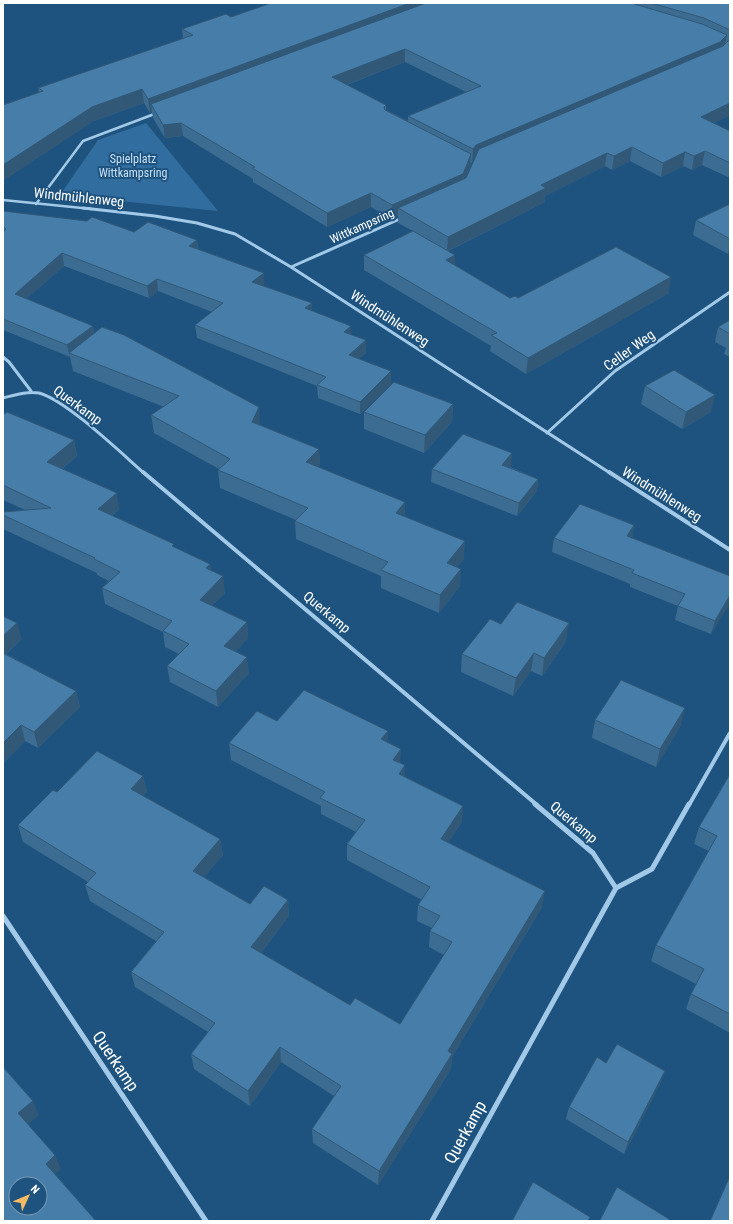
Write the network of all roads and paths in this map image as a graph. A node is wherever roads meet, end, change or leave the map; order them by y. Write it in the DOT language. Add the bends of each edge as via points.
graph roads {
  1 [pos="160,111"];
  2 [pos="3,200"];
  3 [pos="36,204"];
  4 [pos="406,216"];
  5 [pos="291,267"];
  6 [pos="730,292"];
  7 [pos="3,357"];
  8 [pos="32,391"];
  9 [pos="3,398"];
  10 [pos="547,433"];
  11 [pos="730,550"];
  12 [pos="730,733"];
  13 [pos="616,888"];
  14 [pos="3,916"];
  15 [pos="206,1221"];
  16 [pos="432,1221"];
  1 -- 3 [label="street" via="83,142"];
  2 -- 3 [label="street, Windmühlenweg"];
  3 -- 5 [label="street, Windmühlenweg" via="155,216 197,223 235,234"];
  4 -- 5 [label="street, Wittkampsring"];
  5 -- 10 [label="street, Windmühlenweg"];
  6 -- 10 [label="street, Celler Weg" via="615,371"];
  7 -- 8 [label="street"];
  8 -- 9 [label="street, Querkamp"];
  8 -- 13 [label="street, Querkamp" via="49,396 71,411 593,853"];
  10 -- 11 [label="street, Windmühlenweg"];
  12 -- 13 [label="street" via="652,869"];
  13 -- 16 [label="street, Querkamp"];
  14 -- 15 [label="street, Querkamp"];
}
